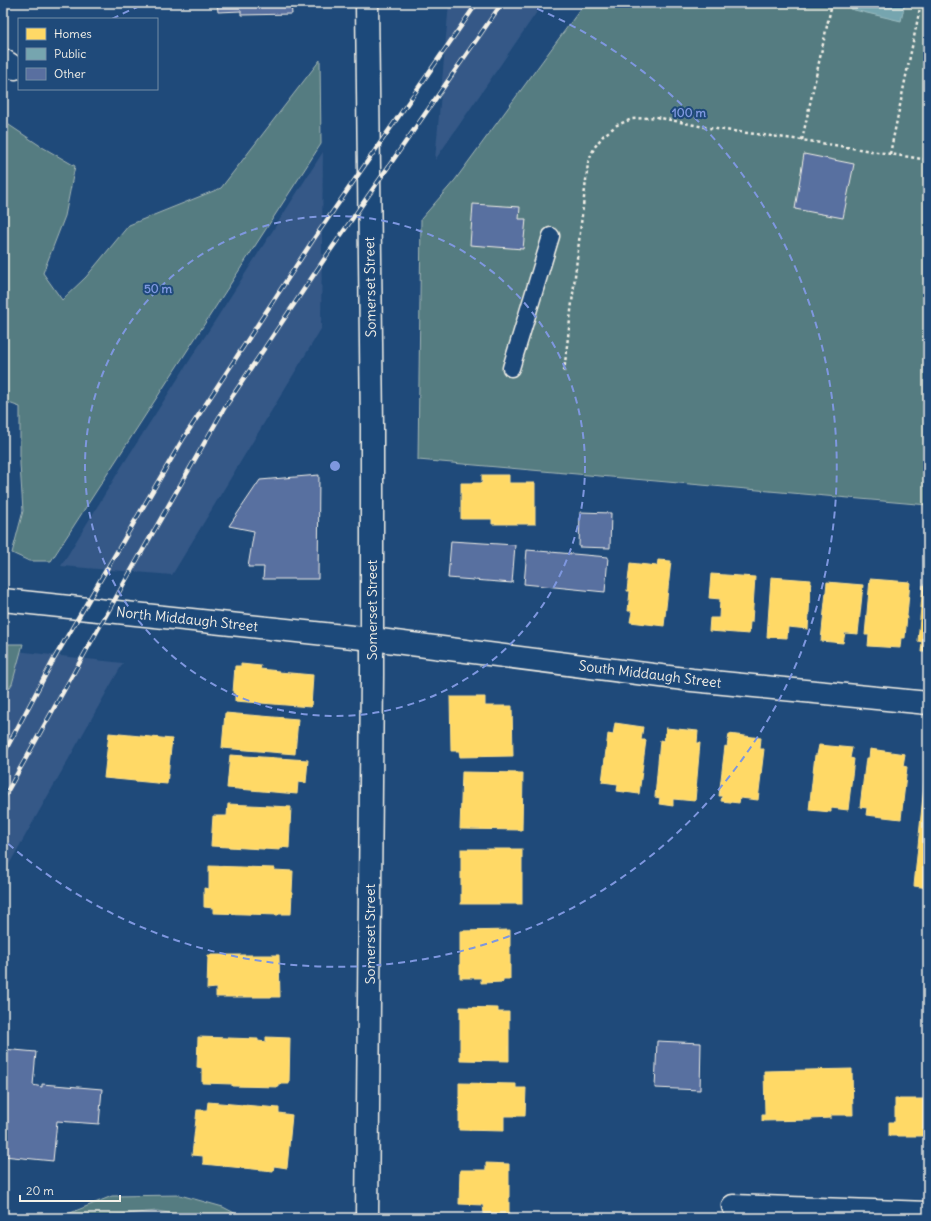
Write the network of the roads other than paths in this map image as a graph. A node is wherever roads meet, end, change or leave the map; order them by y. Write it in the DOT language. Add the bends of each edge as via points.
graph roads {
  1 [pos="367,3"];
  2 [pos="551,236"];
  3 [pos="511,368"];
  4 [pos="3,600"];
  5 [pos="372,640"];
  6 [pos="928,703"];
  7 [pos="733,1206"];
  8 [pos="928,1213"];
  9 [pos="367,1218"];
  1 -- 5 [label="street, Somerset Street"];
  2 -- 3 [label="lane"];
  4 -- 5 [label="street, North Middaugh Street"];
  5 -- 6 [label="street, South Middaugh Street" via="692,680"];
  5 -- 9 [label="street, Somerset Street"];
  7 -- 8 [label="street"];
}
